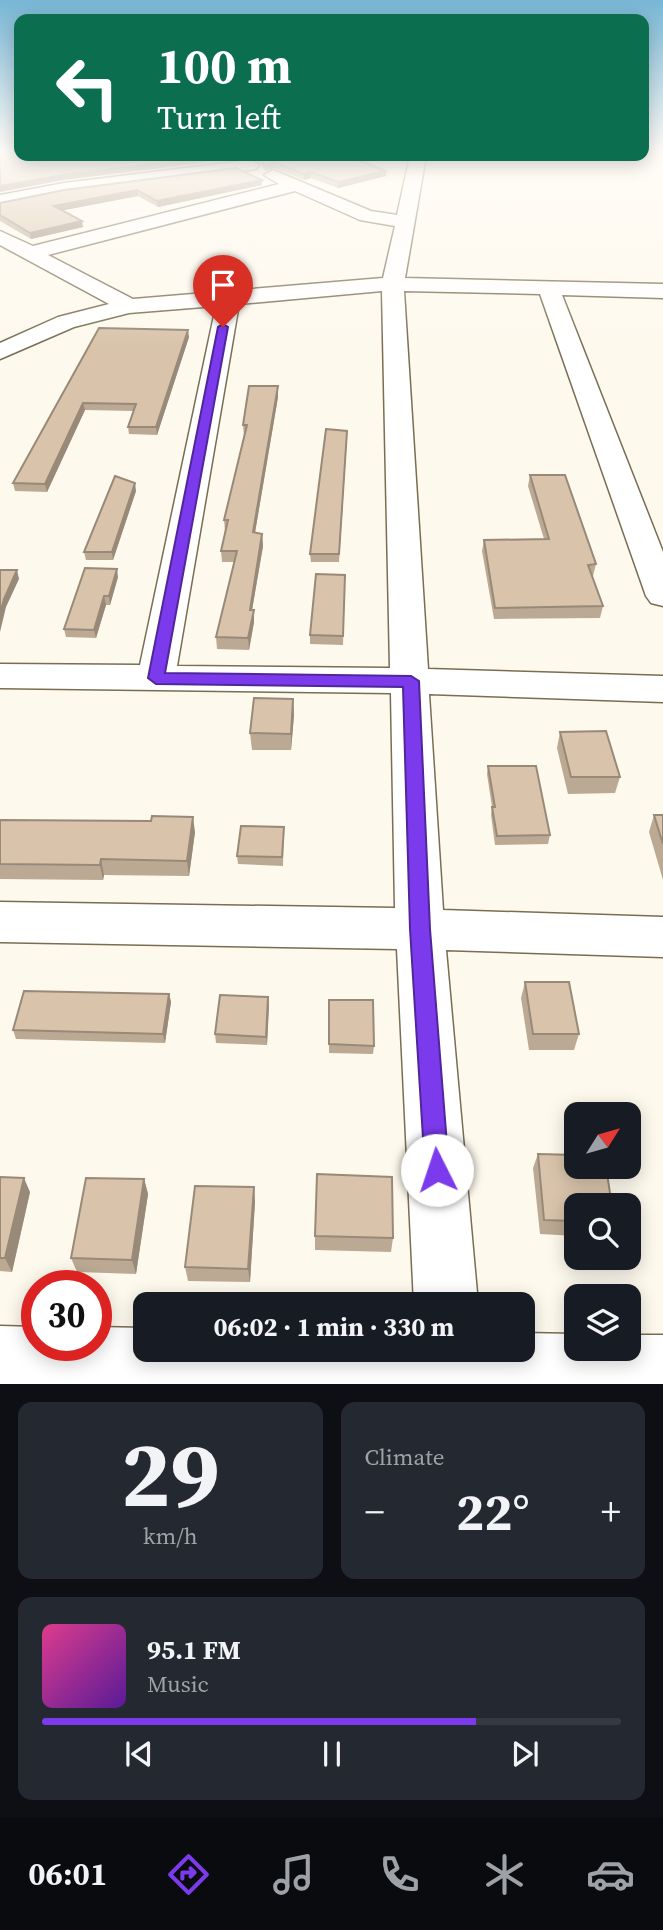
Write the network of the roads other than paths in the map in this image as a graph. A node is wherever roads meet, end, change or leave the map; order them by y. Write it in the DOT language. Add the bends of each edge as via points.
graph roads {
  1 [pos="176,216"];
  2 [pos="366,216"];
  3 [pos="407,216"];
  4 [pos="406,222"];
  5 [pos="0,237"];
  6 [pos="30,253"];
  7 [pos="393,284"];
  8 [pos="549,289"];
  9 [pos="663,290"];
  10 [pos="228,300"];
  11 [pos="129,306"];
  12 [pos="0,352"];
  13 [pos="663,596"];
  14 [pos="0,676"];
  15 [pos="156,678"];
  16 [pos="411,681"];
  17 [pos="663,690"];
  18 [pos="0,922"];
  19 [pos="420,929"];
  20 [pos="663,937"];
  21 [pos="445,1292"];
  22 [pos="0,1359"];
  23 [pos="450,1367"];
  24 [pos="663,1368"];
  1 -- 6 [label="street"];
  2 -- 4 [label="street"];
  3 -- 4 [label="street"];
  4 -- 7 [label="street"];
  5 -- 6 [label="street"];
  6 -- 11 [label="street"];
  7 -- 8 [label="street"];
  7 -- 10 [label="street"];
  7 -- 16 [label="street"];
  8 -- 9 [label="street"];
  8 -- 13 [label="street"];
  10 -- 11 [label="street"];
  10 -- 15 [label="street"];
  11 -- 12 [label="street" via="66,322"];
  14 -- 15 [label="street"];
  15 -- 16 [label="street"];
  16 -- 17 [label="street"];
  16 -- 19 [label="street"];
  18 -- 19 [label="street"];
  19 -- 20 [label="street"];
  19 -- 21 [label="street"];
  22 -- 23 [label="street"];
  23 -- 24 [label="street"];
}
